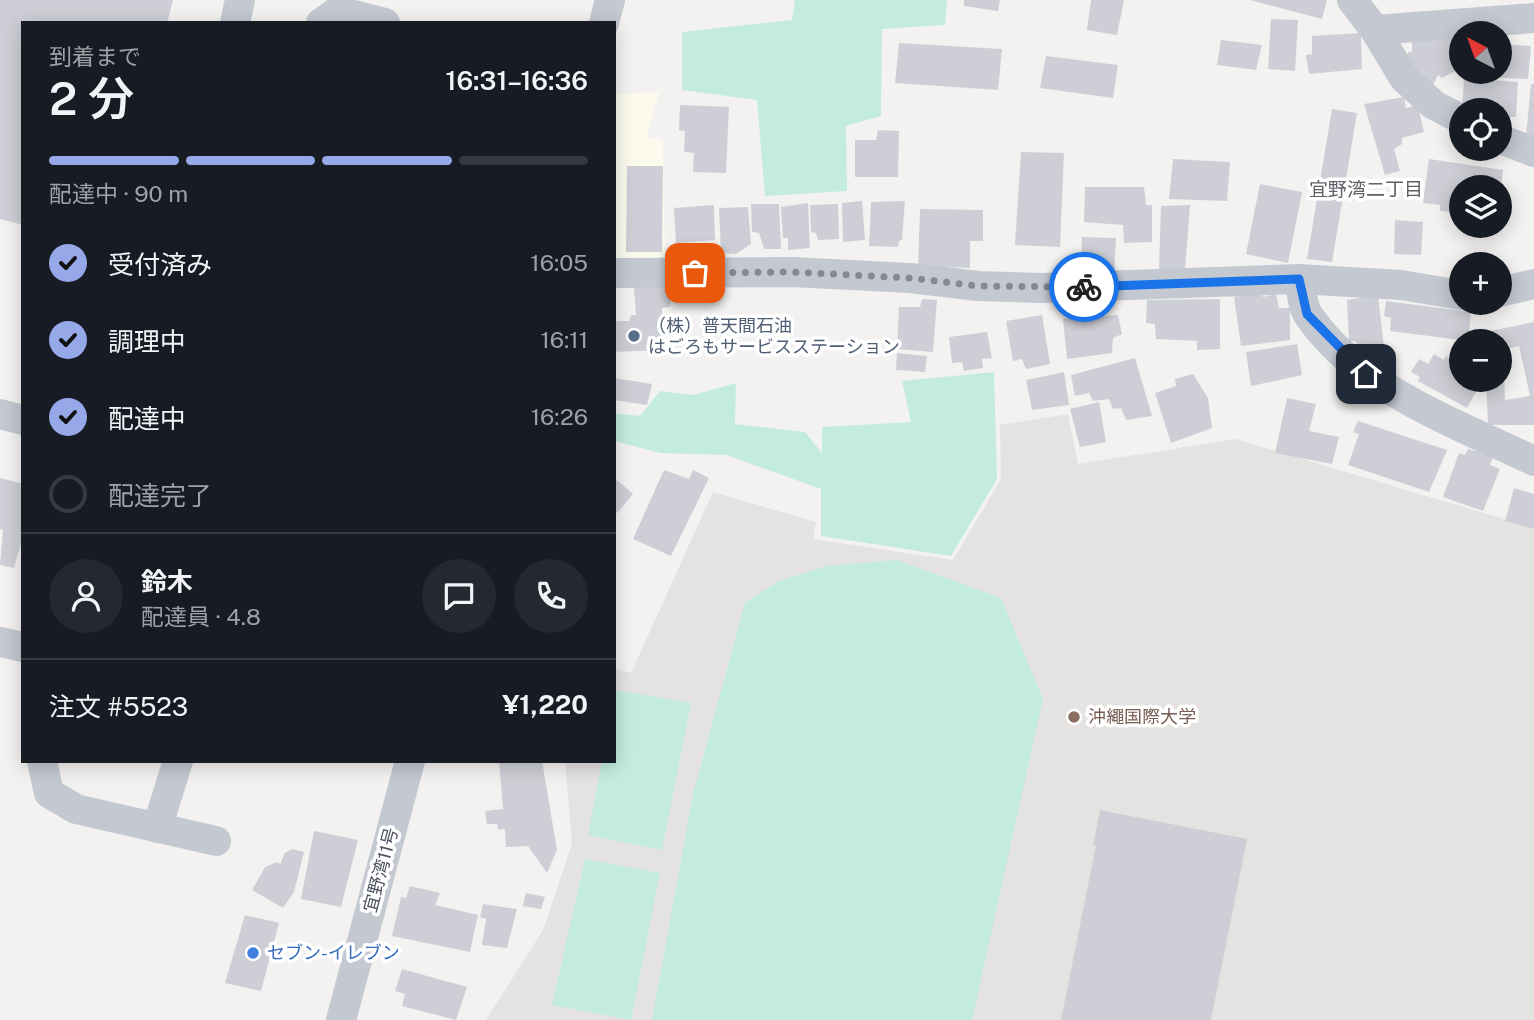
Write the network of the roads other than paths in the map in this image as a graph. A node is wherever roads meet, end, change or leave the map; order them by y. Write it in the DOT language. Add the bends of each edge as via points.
graph roads {
  1 [pos="240,0"];
  2 [pos="610,0"];
  3 [pos="1352,0"];
  4 [pos="1534,18"];
  5 [pos="235,21"];
  6 [pos="324,21"];
  7 [pos="377,21"];
  8 [pos="605,21"];
  9 [pos="1375,30"];
  10 [pos="1449,113"];
  11 [pos="1512,144"];
  12 [pos="1534,152"];
  13 [pos="616,273"];
  14 [pos="1299,279"];
  15 [pos="1534,284"];
  16 [pos="1512,289"];
  17 [pos="1449,293"];
  18 [pos="0,414"];
  19 [pos="21,419"];
  20 [pos="1534,461"];
  21 [pos="0,643"];
  22 [pos="21,647"];
  23 [pos="42,763"];
  24 [pos="177,763"];
  25 [pos="409,763"];
  26 [pos="157,828"];
  27 [pos="216,841"];
  28 [pos="341,1020"];
  1 -- 5 [label="street"];
  2 -- 8 [label="street"];
  3 -- 9 [label="street"];
  4 -- 9 [label="street"];
  6 -- 7 [label="street" via="338,11"];
  9 -- 10 [label="street" via="1404,78"];
  11 -- 12 [label="street"];
  13 -- 14 [label="street" via="792,272 1043,288"];
  14 -- 17 [label="street" via="1401,285"];
  14 -- 20 [label="street" via="1307,314 1366,374 1445,419"];
  15 -- 16 [label="street"];
  18 -- 19 [label="street"];
  21 -- 22 [label="street"];
  23 -- 26 [label="street" via="48,793 76,809"];
  24 -- 26 [label="street"];
  25 -- 28 [label="street, 宜野湾11号"];
  26 -- 27 [label="street"];
}
